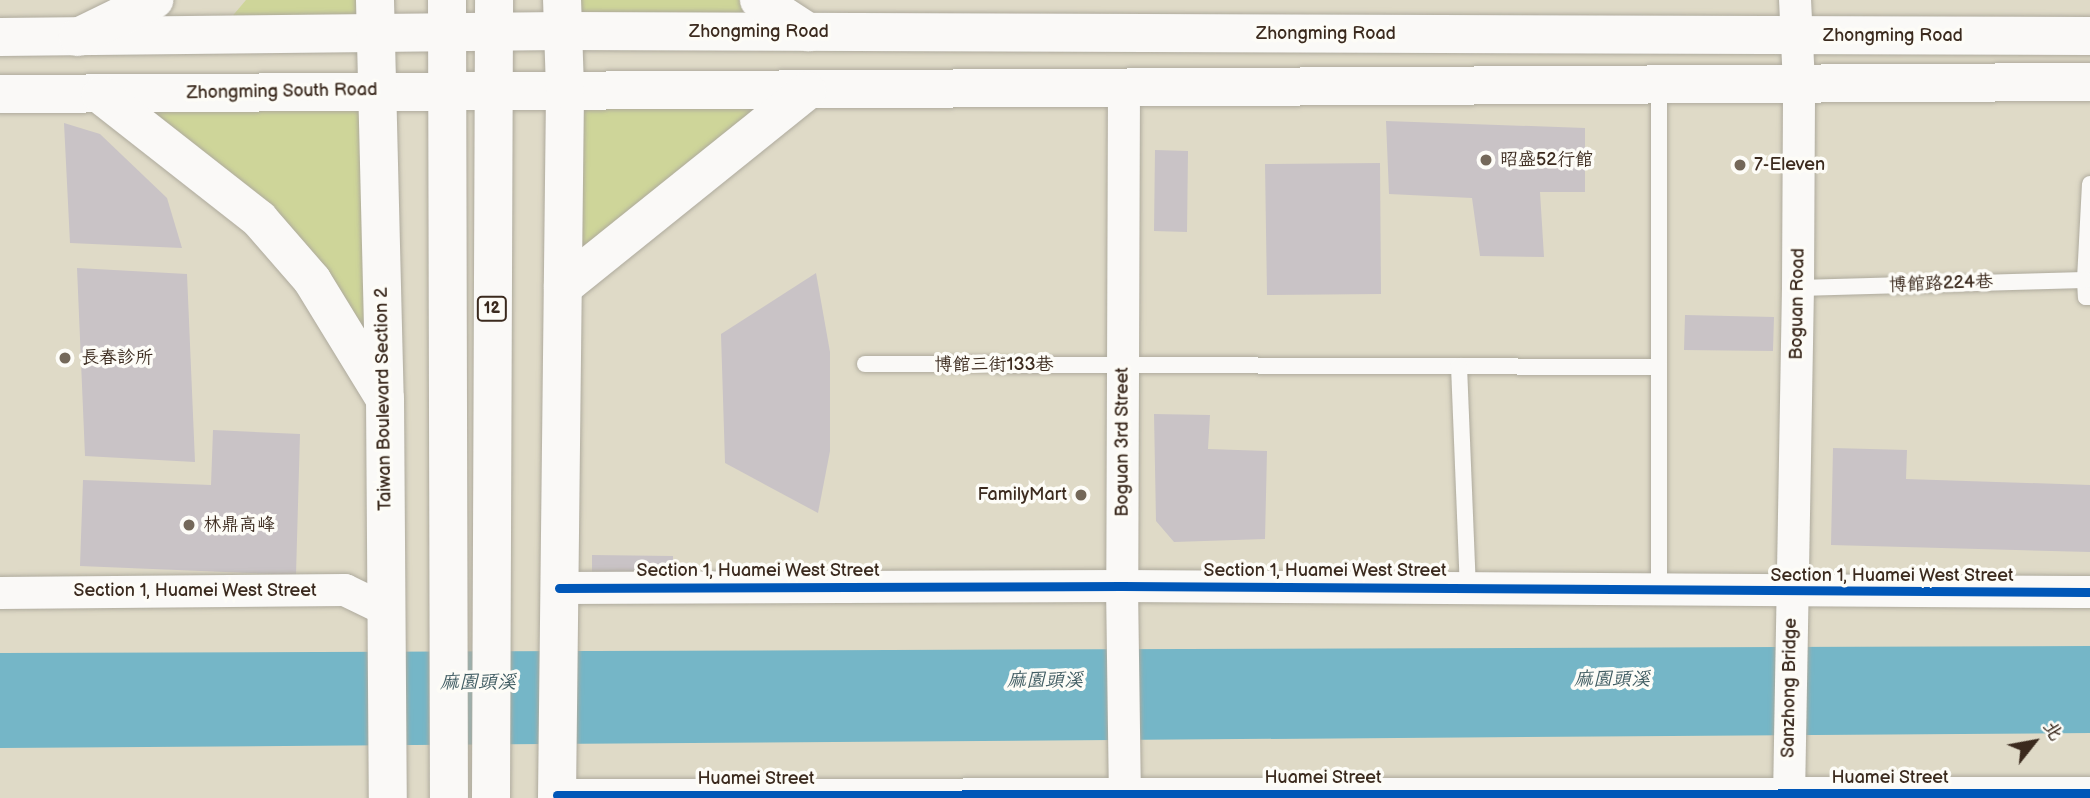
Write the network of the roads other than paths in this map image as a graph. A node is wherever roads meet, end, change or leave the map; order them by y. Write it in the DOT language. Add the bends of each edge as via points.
graph roads {
  1 [pos="154,0"];
  2 [pos="759,0"];
  3 [pos="447,16"];
  4 [pos="494,16"];
  5 [pos="562,16"];
  6 [pos="375,17"];
  7 [pos="1795,18"];
  8 [pos="808,32"];
  9 [pos="2090,36"];
  10 [pos="0,37"];
  11 [pos="78,37"];
  12 [pos="2090,82"];
  13 [pos="1659,84"];
  14 [pos="1799,84"];
  15 [pos="1124,87"];
  16 [pos="496,89"];
  17 [pos="565,89"];
  18 [pos="449,90"];
  19 [pos="807,90"];
  20 [pos="379,91"];
  21 [pos="0,94"];
  22 [pos="101,95"];
  23 [pos="2090,184"];
  24 [pos="2085,280"];
  25 [pos="563,287"];
  26 [pos="1798,288"];
  27 [pos="2090,298"];
  28 [pos="865,364"];
  29 [pos="1123,365"];
  30 [pos="1460,366"];
  31 [pos="1659,367"];
  32 [pos="385,398"];
  33 [pos="559,588"];
  34 [pos="1468,588"];
  35 [pos="1659,590"];
  36 [pos="2090,592"];
  37 [pos="0,593"];
  38 [pos="1123,595"];
  39 [pos="1791,600"];
  40 [pos="386,610"];
  41 [pos="1789,786"];
  42 [pos="1125,789"];
  43 [pos="2090,793"];
  44 [pos="557,796"];
  45 [pos="388,798"];
  46 [pos="449,798"];
  47 [pos="491,798"];
  1 -- 11 [label="main road"];
  2 -- 8 [label="main road"];
  3 -- 4 [label="main road"];
  3 -- 6 [label="main road"];
  3 -- 18 [label="main road"];
  4 -- 5 [label="main road"];
  4 -- 16 [label="main road, 12"];
  5 -- 8 [label="main road, Zhongming Road"];
  5 -- 17 [label="main road"];
  6 -- 11 [label="main road"];
  6 -- 20 [label="main road, Taiwan Boulevard Section 2"];
  7 -- 8 [label="main road, Zhongming Road"];
  7 -- 9 [label="main road, Zhongming Road"];
  7 -- 14 [label="street, Boguan Road"];
  10 -- 11 [label="main road"];
  12 -- 14 [label="main road"];
  13 -- 14 [label="main road"];
  13 -- 15 [label="main road"];
  13 -- 31 [label="lane"];
  14 -- 26 [label="street, Boguan Road"];
  15 -- 19 [label="main road"];
  15 -- 29 [label="street, Boguan 3rd Street"];
  16 -- 17 [label="main road, Zhongming South Road"];
  16 -- 18 [label="main road, Zhongming South Road"];
  16 -- 47 [label="main road, 12"];
  17 -- 19 [label="main road"];
  17 -- 25 [label="main road"];
  18 -- 20 [label="main road, Zhongming South Road"];
  18 -- 46 [label="main road"];
  19 -- 25 [label="main road"];
  20 -- 22 [label="main road, Zhongming South Road"];
  20 -- 32 [label="main road, Taiwan Boulevard Section 2"];
  21 -- 22 [label="main road, Zhongming South Road"];
  22 -- 32 [label="main road" via="259,219 312,279"];
  23 -- 24 [label="lane"];
  24 -- 26 [label="lane, 博館路224巷"];
  24 -- 27 [label="lane" via="2086,297"];
  25 -- 33 [label="main road"];
  26 -- 39 [label="street, Boguan Road"];
  28 -- 29 [label="lane, 博館三街133巷"];
  29 -- 30 [label="lane, 博館三街133巷"];
  29 -- 38 [label="street, Boguan 3rd Street"];
  30 -- 31 [label="lane, 博館三街133巷"];
  30 -- 34 [label="lane"];
  31 -- 35 [label="lane"];
  32 -- 40 [label="main road, Taiwan Boulevard Section 2"];
  33 -- 38 [label="street, Section 1, Huamei West Street"];
  33 -- 44 [label="main road"];
  34 -- 35 [label="street, Section 1, Huamei West Street"];
  34 -- 38 [label="street, Section 1, Huamei West Street"];
  35 -- 39 [label="street, Section 1, Huamei West Street"];
  36 -- 39 [label="street, Section 1, Huamei West Street"];
  37 -- 40 [label="street, Section 1, Huamei West Street" via="345,590"];
  38 -- 42 [label="street, Boguan 3rd Street"];
  39 -- 41 [label="street, Sanzhong Bridge"];
  40 -- 45 [label="main road, Taiwan Boulevard Section 2"];
  41 -- 42 [label="street, Huamei Street"];
  41 -- 43 [label="street, Huamei Street"];
  42 -- 44 [label="street, Huamei Street"];
}
